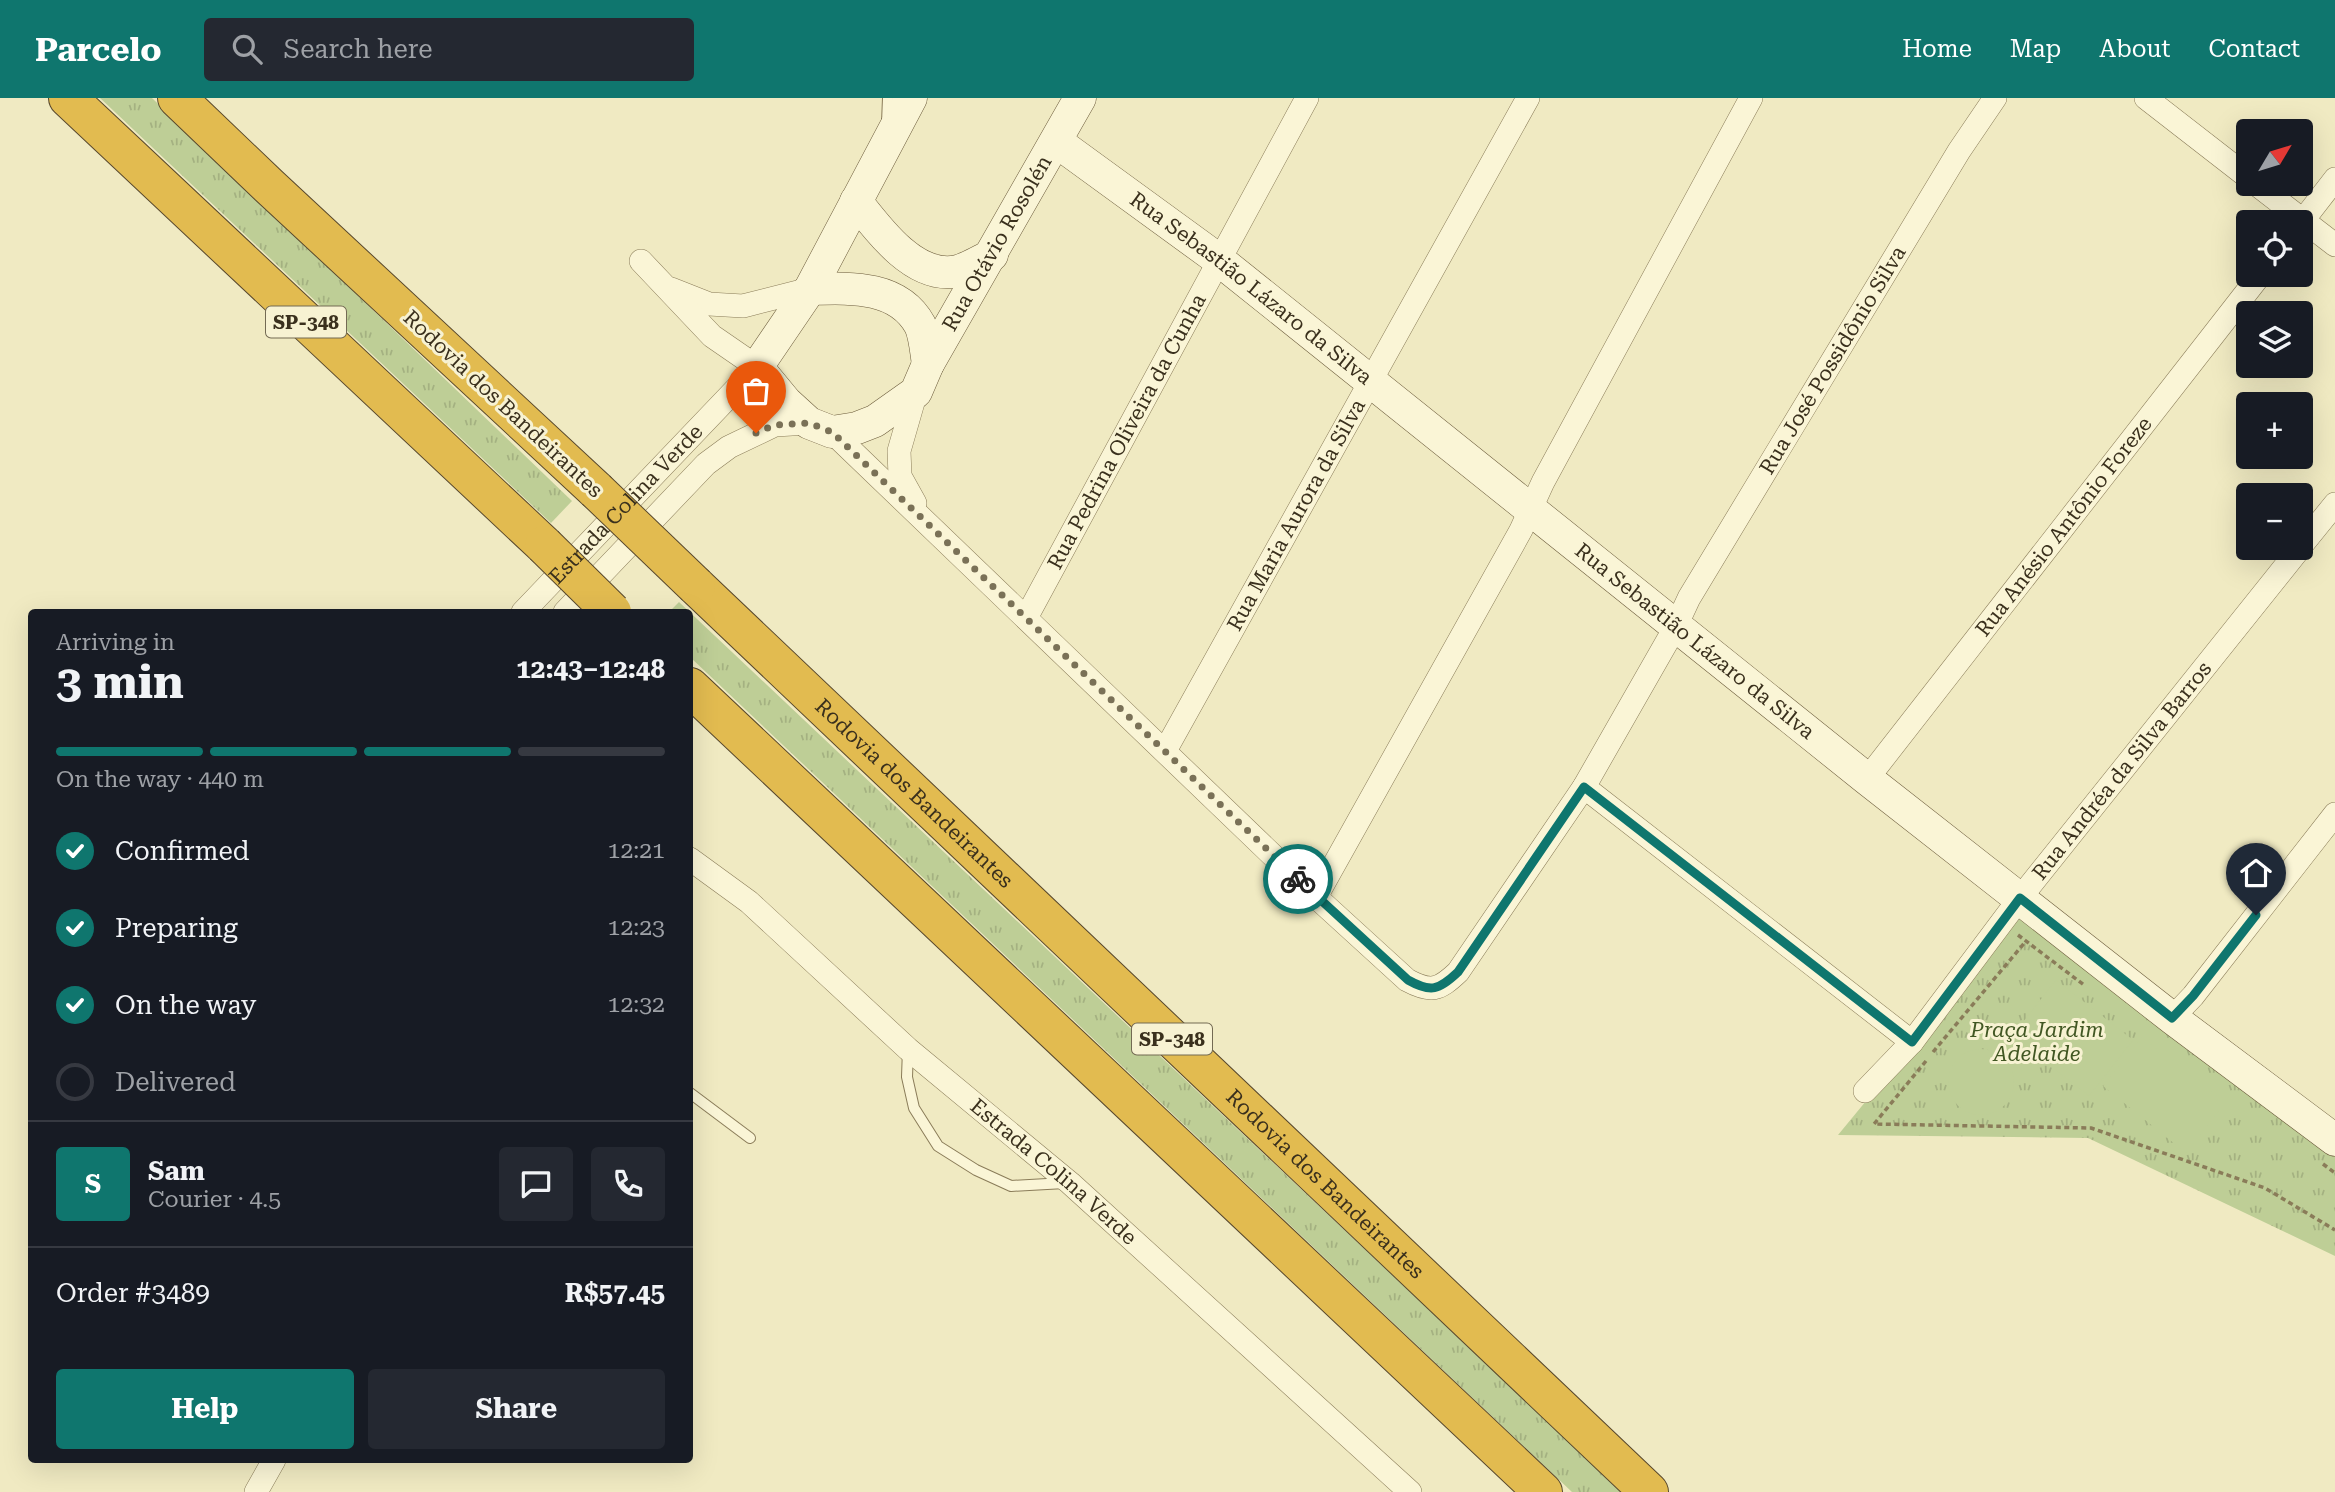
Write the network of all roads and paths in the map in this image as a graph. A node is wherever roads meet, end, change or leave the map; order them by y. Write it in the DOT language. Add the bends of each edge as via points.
graph roads {
  1 [pos="68,98"];
  2 [pos="177,98"];
  3 [pos="888,98"];
  4 [pos="911,98"];
  5 [pos="1080,98"];
  6 [pos="1307,98"];
  7 [pos="1528,98"];
  8 [pos="1751,98"];
  9 [pos="1995,98"];
  10 [pos="2153,100"];
  11 [pos="1057,142"];
  12 [pos="886,147"];
  13 [pos="2236,167"];
  14 [pos="2335,179"];
  15 [pos="2271,196"];
  16 [pos="856,201"];
  17 [pos="2287,210"];
  18 [pos="2311,210"];
  19 [pos="2313,230"];
  20 [pos="2335,245"];
  21 [pos="992,255"];
  22 [pos="1219,260"];
  23 [pos="641,261"];
  24 [pos="668,287"];
  25 [pos="2251,287"];
  26 [pos="810,289"];
  27 [pos="757,368"];
  28 [pos="922,378"];
  29 [pos="1371,380"];
  30 [pos="820,428"];
  31 [pos="2335,504"];
  32 [pos="1530,508"];
  33 [pos="925,521"];
  34 [pos="2313,532"];
  35 [pos="2291,560"];
  36 [pos="526,609"];
  37 [pos="568,609"];
  38 [pos="609,609"];
  39 [pos="1026,618"];
  40 [pos="1676,626"];
  41 [pos="693,690"];
  42 [pos="1165,751"];
  43 [pos="1867,779"];
  44 [pos="1584,787"];
  45 [pos="2335,814"];
  46 [pos="693,861"];
  47 [pos="1316,897"];
  48 [pos="2020,898"];
  49 [pos="2026,941"];
  50 [pos="2172,1018"];
  51 [pos="1912,1042"];
  52 [pos="908,1049"];
  53 [pos="1865,1091"];
  54 [pos="693,1095"];
  55 [pos="2332,1131"];
  56 [pos="750,1138"];
  57 [pos="1070,1183"];
  58 [pos="2335,1230"];
  59 [pos="272,1463"];
  60 [pos="256,1492"];
  61 [pos="1410,1492"];
  62 [pos="1543,1492"];
  63 [pos="1649,1492"];
  1 -- 38 [label="highway, SP-348, bridge"];
  2 -- 63 [label="highway, Rodovia dos Bandeirantes / SP-348, bridge" via="596,489"];
  3 -- 12 [label="lane"];
  4 -- 12 [label="street"];
  5 -- 11 [label="street, Rua Otávio Rosolén"];
  6 -- 22 [label="street, Rua Pedrina Oliveira da Cunha"];
  7 -- 29 [label="street, Rua Maria Aurora da Silva"];
  8 -- 32 [label="street"];
  9 -- 40 [label="street, Rua José Possidônio Silva"];
  10 -- 13 [label="street"];
  11 -- 21 [label="street, Rua Otávio Rosolén"];
  11 -- 22 [label="street, Rua Sebastião Lázaro da Silva"];
  12 -- 16 [label="street"];
  14 -- 18 [label="street"];
  15 -- 17 [label="street"];
  16 -- 21 [label="street" via="887,240 923,268 953,272"];
  16 -- 26 [label="street"];
  19 -- 20 [label="street"];
  21 -- 28 [label="street, Rua Otávio Rosolén"];
  22 -- 29 [label="street, Rua Sebastião Lázaro da Silva"];
  22 -- 39 [label="street, Rua Pedrina Oliveira da Cunha"];
  23 -- 24 [label="street"];
  24 -- 26 [label="street" via="709,304 743,306"];
  24 -- 27 [label="street" via="712,336"];
  25 -- 43 [label="street, Rua Anésio Antônio Foreze"];
  26 -- 27 [label="street"];
  26 -- 28 [label="street" via="868,290 893,298 908,309 921,327"];
  27 -- 30 [label="street" via="786,402"];
  27 -- 36 [label="street, Estrada Colina Verde"];
  28 -- 30 [label="street" via="875,421 857,428"];
  28 -- 33 [label="street" via="899,451 900,475"];
  29 -- 32 [label="street, Rua Sebastião Lázaro da Silva"];
  29 -- 42 [label="street, Rua Maria Aurora da Silva"];
  30 -- 33 [label="street"];
  30 -- 37 [label="street, Estrada Colina Verde" via="775,425 729,447 706,464"];
  31 -- 34 [label="street, Rua Andréa da Silva Barros"];
  32 -- 40 [label="street, Rua Sebastião Lázaro da Silva"];
  32 -- 47 [label="street"];
  33 -- 39 [label="street"];
  35 -- 48 [label="street, Rua Andréa da Silva Barros"];
  39 -- 42 [label="street"];
  40 -- 43 [label="street, Rua Sebastião Lázaro da Silva"];
  40 -- 44 [label="street, Rua José Possidônio Silva"];
  41 -- 62 [label="highway"];
  42 -- 47 [label="street"];
  43 -- 48 [label="street, Rua Sebastião Lázaro da Silva"];
  44 -- 47 [label="street, Rua José Possidônio Silva" via="1458,972 1443,986 1423,988 1408,980"];
  44 -- 51 [label="street"];
  45 -- 50 [label="street"];
  46 -- 52 [label="street, Estrada Colina Verde" via="749,902"];
  48 -- 50 [label="street, Rua Sebastião Lázaro da Silva"];
  48 -- 51 [label="street, Rua Andréa da Silva Barros"];
  49 -- 58 [label="path" via="1874,1124 2091,1128 2265,1188"];
  50 -- 55 [label="street, Rua Sebastião Lázaro da Silva"];
  51 -- 53 [label="street, Rua Andréa da Silva Barros"];
  52 -- 57 [label="street, Estrada Colina Verde"];
  52 -- 57 [label="lane" via="907,1077 914,1108 938,1146 1011,1186"];
  54 -- 56 [label="lane"];
  57 -- 61 [label="street, Estrada Colina Verde"];
  59 -- 60 [label="street"];
}
